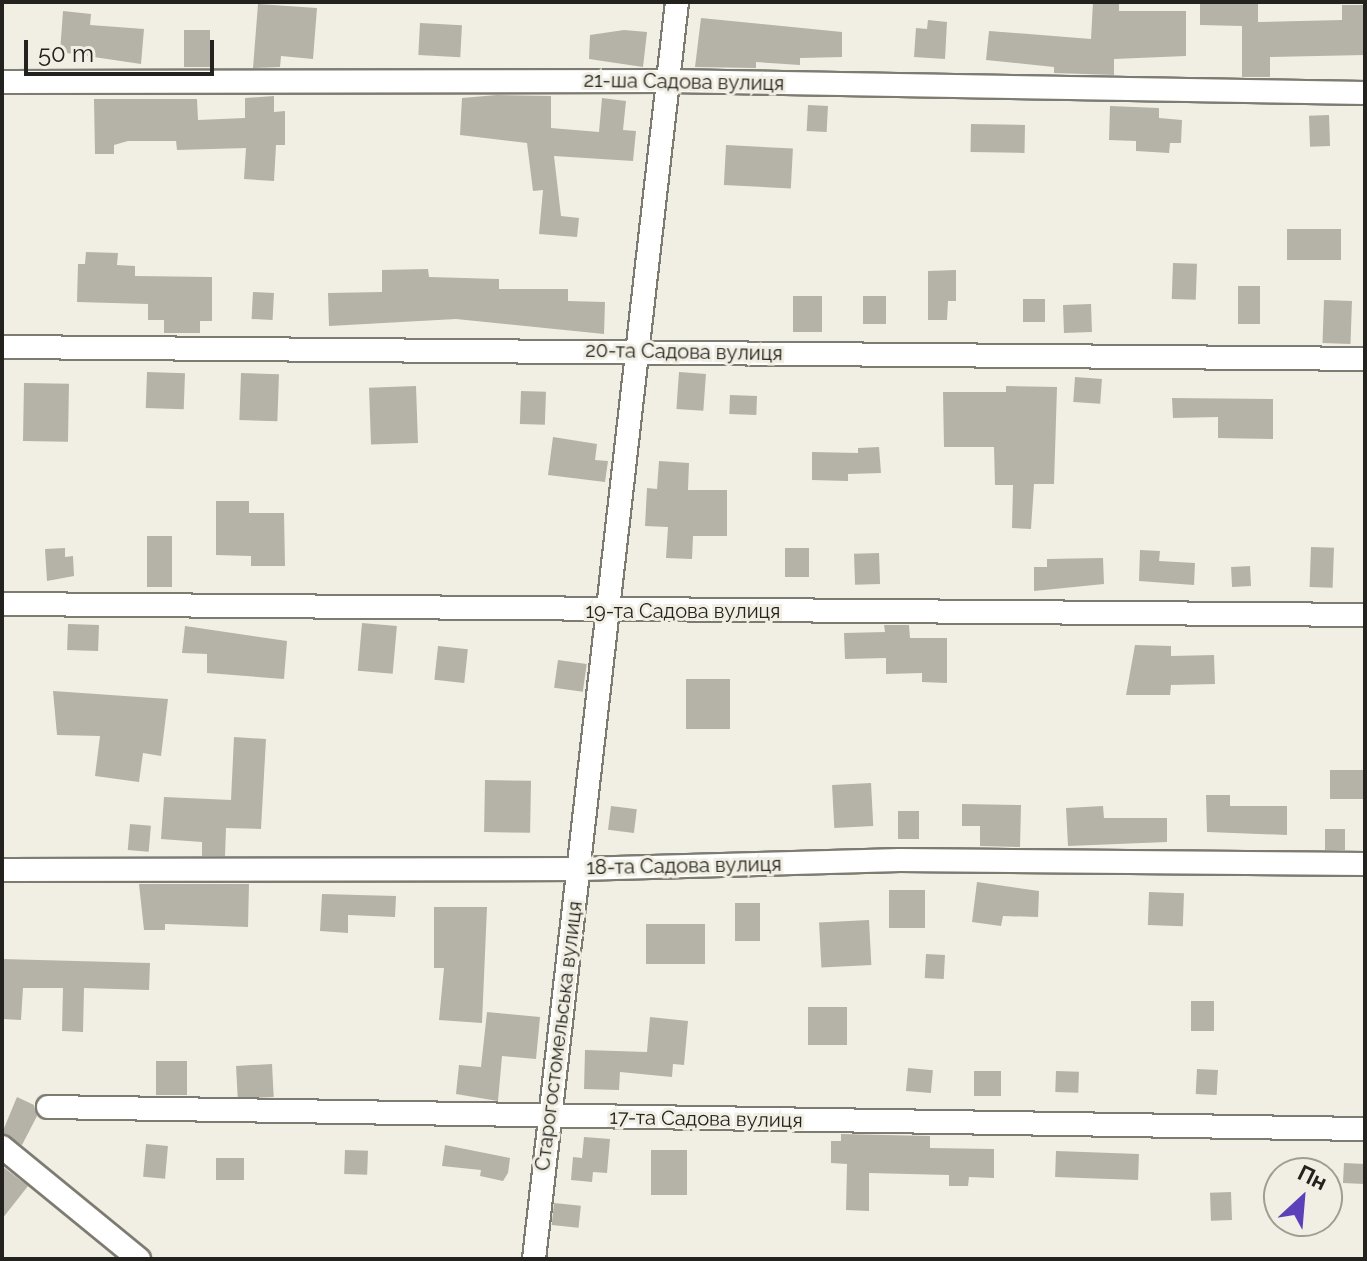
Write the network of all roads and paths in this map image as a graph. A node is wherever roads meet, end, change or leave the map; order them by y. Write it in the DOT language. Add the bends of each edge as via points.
graph roads {
  1 [pos="677,2"];
  2 [pos="669,81"];
  3 [pos="2,82"];
  4 [pos="1365,93"];
  5 [pos="2,347"];
  6 [pos="638,352"];
  7 [pos="1365,359"];
  8 [pos="2,604"];
  9 [pos="609,611"];
  10 [pos="1365,615"];
  11 [pos="1365,864"];
  12 [pos="580,869"];
  13 [pos="2,870"];
  14 [pos="48,1107"];
  15 [pos="548,1117"];
  16 [pos="1365,1129"];
  17 [pos="2,1147"];
  18 [pos="139,1259"];
  19 [pos="534,1259"];
  1 -- 2 [label="street, Старогостомельська вулиця"];
  2 -- 3 [label="street, 21-ша Садова вулиця"];
  2 -- 4 [label="street, 21-ша Садова вулиця"];
  2 -- 6 [label="street, Старогостомельська вулиця"];
  5 -- 6 [label="street, 20-та Садова вулиця"];
  6 -- 7 [label="street, 20-та Садова вулиця"];
  6 -- 9 [label="street, Старогостомельська вулиця"];
  8 -- 9 [label="street, 19-та Садова вулиця"];
  9 -- 10 [label="street, 19-та Садова вулиця"];
  9 -- 12 [label="street, Старогостомельська вулиця"];
  11 -- 12 [label="street, 18-та Садова вулиця" via="900,860"];
  12 -- 13 [label="street, 18-та Садова вулиця"];
  12 -- 15 [label="street, Старогостомельська вулиця"];
  14 -- 15 [label="street, 17-та Садова вулиця"];
  15 -- 16 [label="street, 17-та Садова вулиця"];
  15 -- 19 [label="street, Старогостомельська вулиця"];
  17 -- 18 [label="street"];
}
